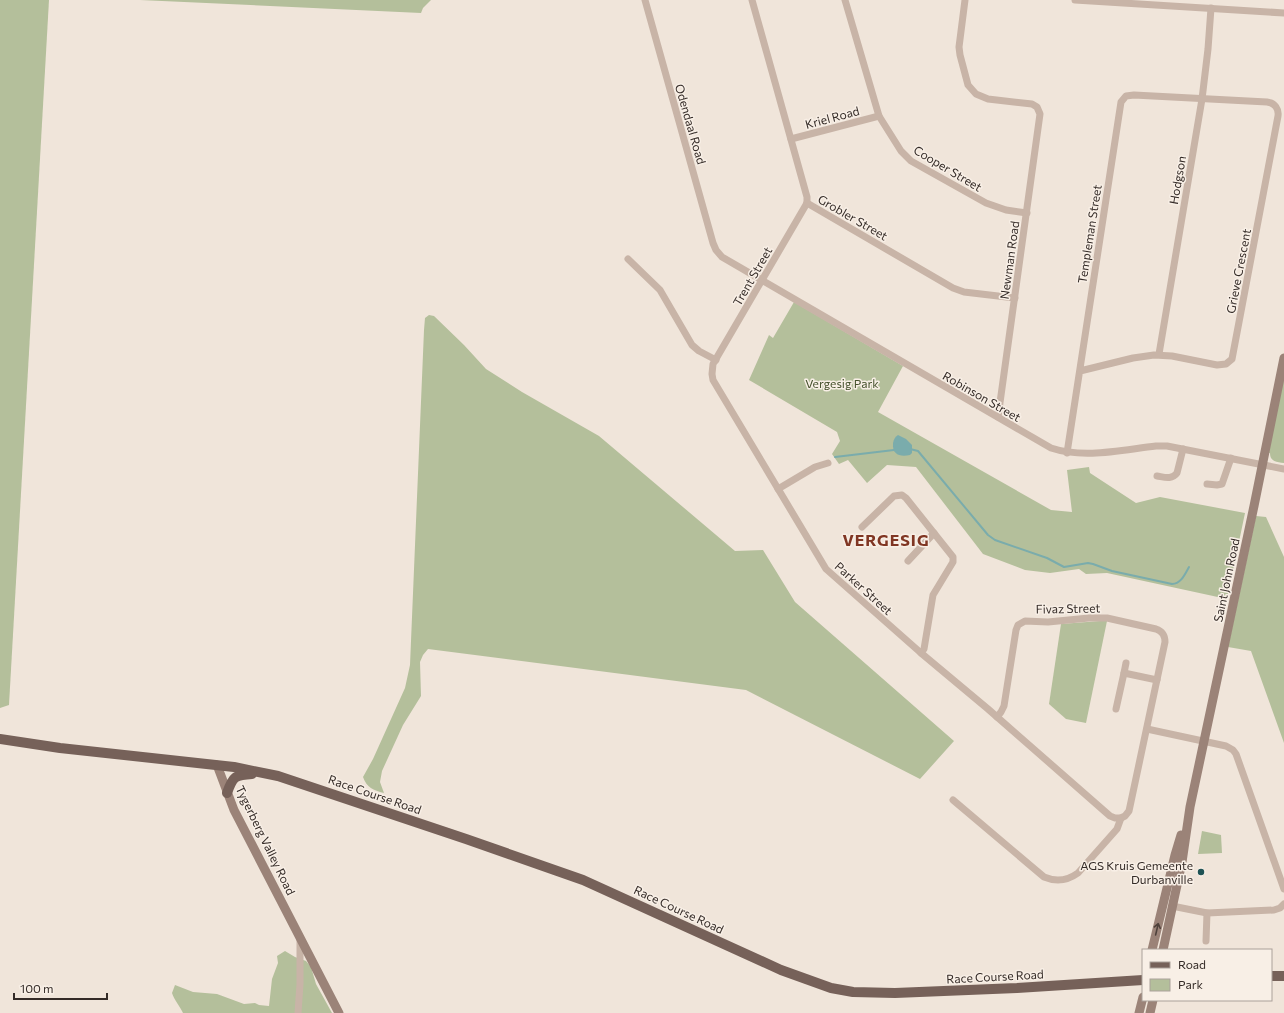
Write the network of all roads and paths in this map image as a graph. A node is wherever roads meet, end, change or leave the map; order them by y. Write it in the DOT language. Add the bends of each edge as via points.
graph roads {
  1 [pos="645,0"];
  2 [pos="752,0"];
  3 [pos="845,0"];
  4 [pos="965,0"];
  5 [pos="1075,0"];
  6 [pos="1139,2"];
  7 [pos="1211,8"];
  8 [pos="1284,13"];
  9 [pos="1202,99"];
  10 [pos="878,116"];
  11 [pos="791,139"];
  12 [pos="807,203"];
  13 [pos="1027,213"];
  14 [pos="718,253"];
  15 [pos="628,260"];
  16 [pos="762,280"];
  17 [pos="1015,298"];
  18 [pos="1159,354"];
  19 [pos="1284,358"];
  20 [pos="716,360"];
  21 [pos="1080,371"];
  22 [pos="998,417"];
  23 [pos="1182,449"];
  24 [pos="1067,453"];
  25 [pos="1231,458"];
  26 [pos="828,463"];
  27 [pos="1262,464"];
  28 [pos="1284,469"];
  29 [pos="1156,476"];
  30 [pos="1207,484"];
  31 [pos="778,489"];
  32 [pos="862,527"];
  33 [pos="934,533"];
  34 [pos="908,561"];
  35 [pos="920,653"];
  36 [pos="1126,662"];
  37 [pos="1124,673"];
  38 [pos="1157,680"];
  39 [pos="1116,709"];
  40 [pos="997,717"];
  41 [pos="1147,729"];
  42 [pos="0,739"];
  43 [pos="1204,742"];
  44 [pos="217,765"];
  45 [pos="268,773"];
  46 [pos="227,793"];
  47 [pos="953,800"];
  48 [pos="1190,807"];
  49 [pos="1120,818"];
  50 [pos="1284,865"];
  51 [pos="1277,868"];
  52 [pos="1284,889"];
  53 [pos="1172,906"];
  54 [pos="1283,907"];
  55 [pos="1207,913"];
  56 [pos="300,938"];
  57 [pos="1206,941"];
  58 [pos="1152,949"];
  59 [pos="1163,949"];
  60 [pos="1272,976"];
  61 [pos="1284,976"];
  62 [pos="1142,980"];
  63 [pos="1142,1001"];
  64 [pos="1153,1001"];
  65 [pos="298,1013"];
  66 [pos="339,1013"];
  67 [pos="1139,1013"];
  68 [pos="1150,1013"];
  1 -- 14 [label="street, Odendaal Road" via="713,243"];
  2 -- 11 [label="street, Grobler Street"];
  3 -- 10 [label="street, Cooper Street"];
  4 -- 13 [label="street, Newman Road" via="959,47 968,85 983,98 1029,103 1040,112"];
  5 -- 6 [label="street"];
  6 -- 7 [label="street"];
  7 -- 8 [label="street"];
  7 -- 9 [label="street, Hodgson"];
  9 -- 18 [label="street, Hodgson"];
  9 -- 18 [label="street, Grieve Crescent" via="1270,103 1277,109 1278,116 1232,359 1226,364 1217,365"];
  9 -- 21 [label="street, Templeman Street" via="1131,95 1126,96 1121,102"];
  10 -- 11 [label="street, Kriel Road"];
  10 -- 13 [label="street, Cooper Street" via="896,146 911,161 986,203 1006,210"];
  11 -- 12 [label="street, Grobler Street"];
  12 -- 16 [label="street, Trent Street"];
  12 -- 17 [label="street, Grobler Street" via="953,288 964,292"];
  13 -- 17 [label="street, Newman Road"];
  14 -- 16 [label="street, Robinson Street"];
  15 -- 20 [label="street" via="660,290 692,345"];
  16 -- 20 [label="street, Trent Street"];
  16 -- 22 [label="street, Robinson Street"];
  17 -- 22 [label="street, Newman Road"];
  18 -- 21 [label="street, Grieve Crescent"];
  19 -- 27 [label="main road, Saint John Road"];
  20 -- 31 [label="street, Parker Street" via="712,371 713,380"];
  21 -- 24 [label="street, Templeman Street"];
  22 -- 24 [label="street, Robinson Street" via="1045,445"];
  23 -- 24 [label="street, Robinson Street" via="1160,446 1082,454"];
  23 -- 25 [label="street, Robinson Street"];
  23 -- 29 [label="street" via="1175,476"];
  25 -- 27 [label="street, Robinson Street"];
  25 -- 30 [label="street" via="1222,484"];
  26 -- 31 [label="street" via="815,467"];
  27 -- 28 [label="street, Robinson Street"];
  27 -- 43 [label="main road, Saint John Road"];
  31 -- 35 [label="street, Parker Street" via="826,569"];
  32 -- 33 [label="street" via="894,496 902,495"];
  33 -- 34 [label="street"];
  33 -- 35 [label="street" via="954,559 932,598 924,649"];
  35 -- 40 [label="street, Parker Street"];
  36 -- 37 [label="street"];
  37 -- 38 [label="street"];
  37 -- 39 [label="street"];
  38 -- 40 [label="street, Fivaz Street" via="1165,642 1159,630 1107,618 1048,622 1025,620 1018,624 1016,630 1004,706"];
  38 -- 41 [label="street, Fivaz Street"];
  40 -- 49 [label="street, Parker Street" via="1110,816"];
  41 -- 43 [label="street"];
  41 -- 49 [label="street, Fivaz Street" via="1129,811"];
  42 -- 44 [label="main road"];
  43 -- 48 [label="main road, Saint John Road"];
  43 -- 51 [label="street" via="1228,747 1234,752"];
  44 -- 45 [label="main road, Race Course Road"];
  44 -- 46 [label="main road, Tygerberg Valley Road"];
  45 -- 46 [label="main road" via="238,775 231,782"];
  45 -- 62 [label="main road, Race Course Road" via="561,871 781,970 836,989 870,994"];
  46 -- 56 [label="main road, Tygerberg Valley Road"];
  47 -- 49 [label="street, Fivaz Street" via="1040,874 1053,880 1066,880 1078,873 1117,829"];
  48 -- 53 [label="main road, Saint John Road"];
  58 -- 48 [label="main road, Saint John Road, one-way" via="1175,855"];
  50 -- 51 [label="street"];
  51 -- 52 [label="street"];
  53 -- 55 [label="street"];
  53 -- 59 [label="main road, Saint John Road"];
  54 -- 55 [label="street" via="1274,910"];
  55 -- 57 [label="street"];
  56 -- 65 [label="street"];
  56 -- 66 [label="main road, Tygerberg Valley Road"];
  60 -- 61 [label="main road"];
  63 -- 67 [label="main road"];
  64 -- 68 [label="main road"];
}
